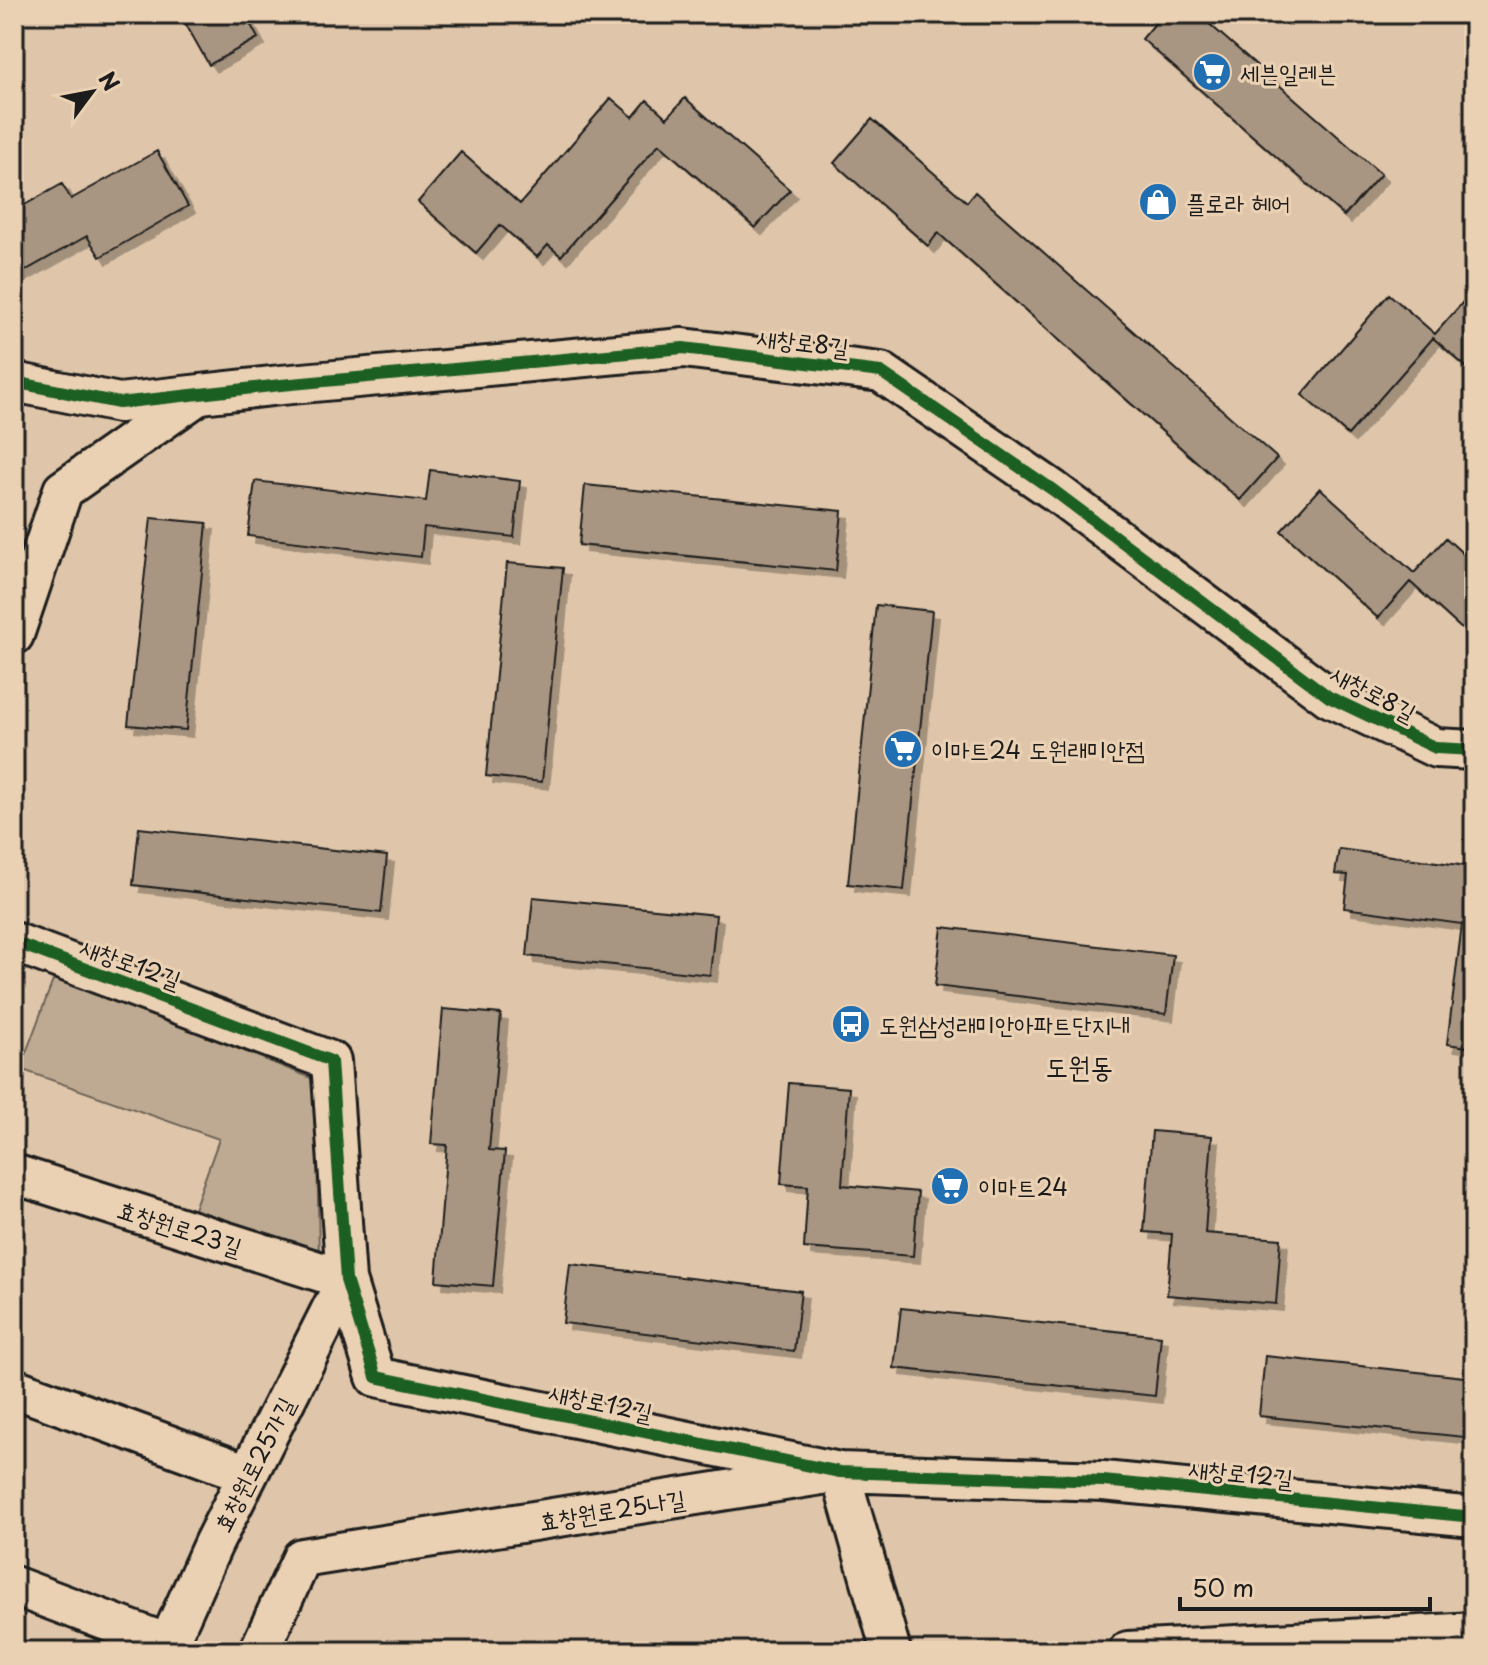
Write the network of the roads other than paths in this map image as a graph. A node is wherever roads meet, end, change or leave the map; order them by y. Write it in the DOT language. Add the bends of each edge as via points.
graph roads {
  1 [pos="14,382"];
  2 [pos="199,394"];
  3 [pos="14,635"];
  4 [pos="1474,750"];
  5 [pos="14,942"];
  6 [pos="14,1174"];
  7 [pos="346,1280"];
  8 [pos="14,1388"];
  9 [pos="840,1472"];
  10 [pos="248,1474"];
  11 [pos="1474,1517"];
  12 [pos="14,1586"];
  13 [pos="1474,1632"];
  14 [pos="167,1647"];
  15 [pos="259,1651"];
  16 [pos="891,1651"];
  17 [pos="1128,1651"];
  1 -- 2 [label="street, 새창로8길" via="119,403"];
  2 -- 3 [label="street" via="63,490"];
  2 -- 4 [label="street, 새창로8길" via="683,348 881,372 1053,490 1329,697 1436,748"];
  5 -- 7 [label="street, 새창로12길" via="331,1061"];
  6 -- 7 [label="street, 효창원로23길"];
  7 -- 9 [label="street, 새창로12길" via="376,1377"];
  7 -- 10 [label="street, 효창원로25가길"];
  8 -- 10 [label="street"];
  9 -- 11 [label="street, 새창로12길" via="1103,1481"];
  9 -- 15 [label="street, 효창원로25나길" via="302,1558"];
  9 -- 16 [label="street"];
  10 -- 14 [label="street, 효창원로25가길"];
  12 -- 14 [label="street"];
  13 -- 17 [label="street"];
}
